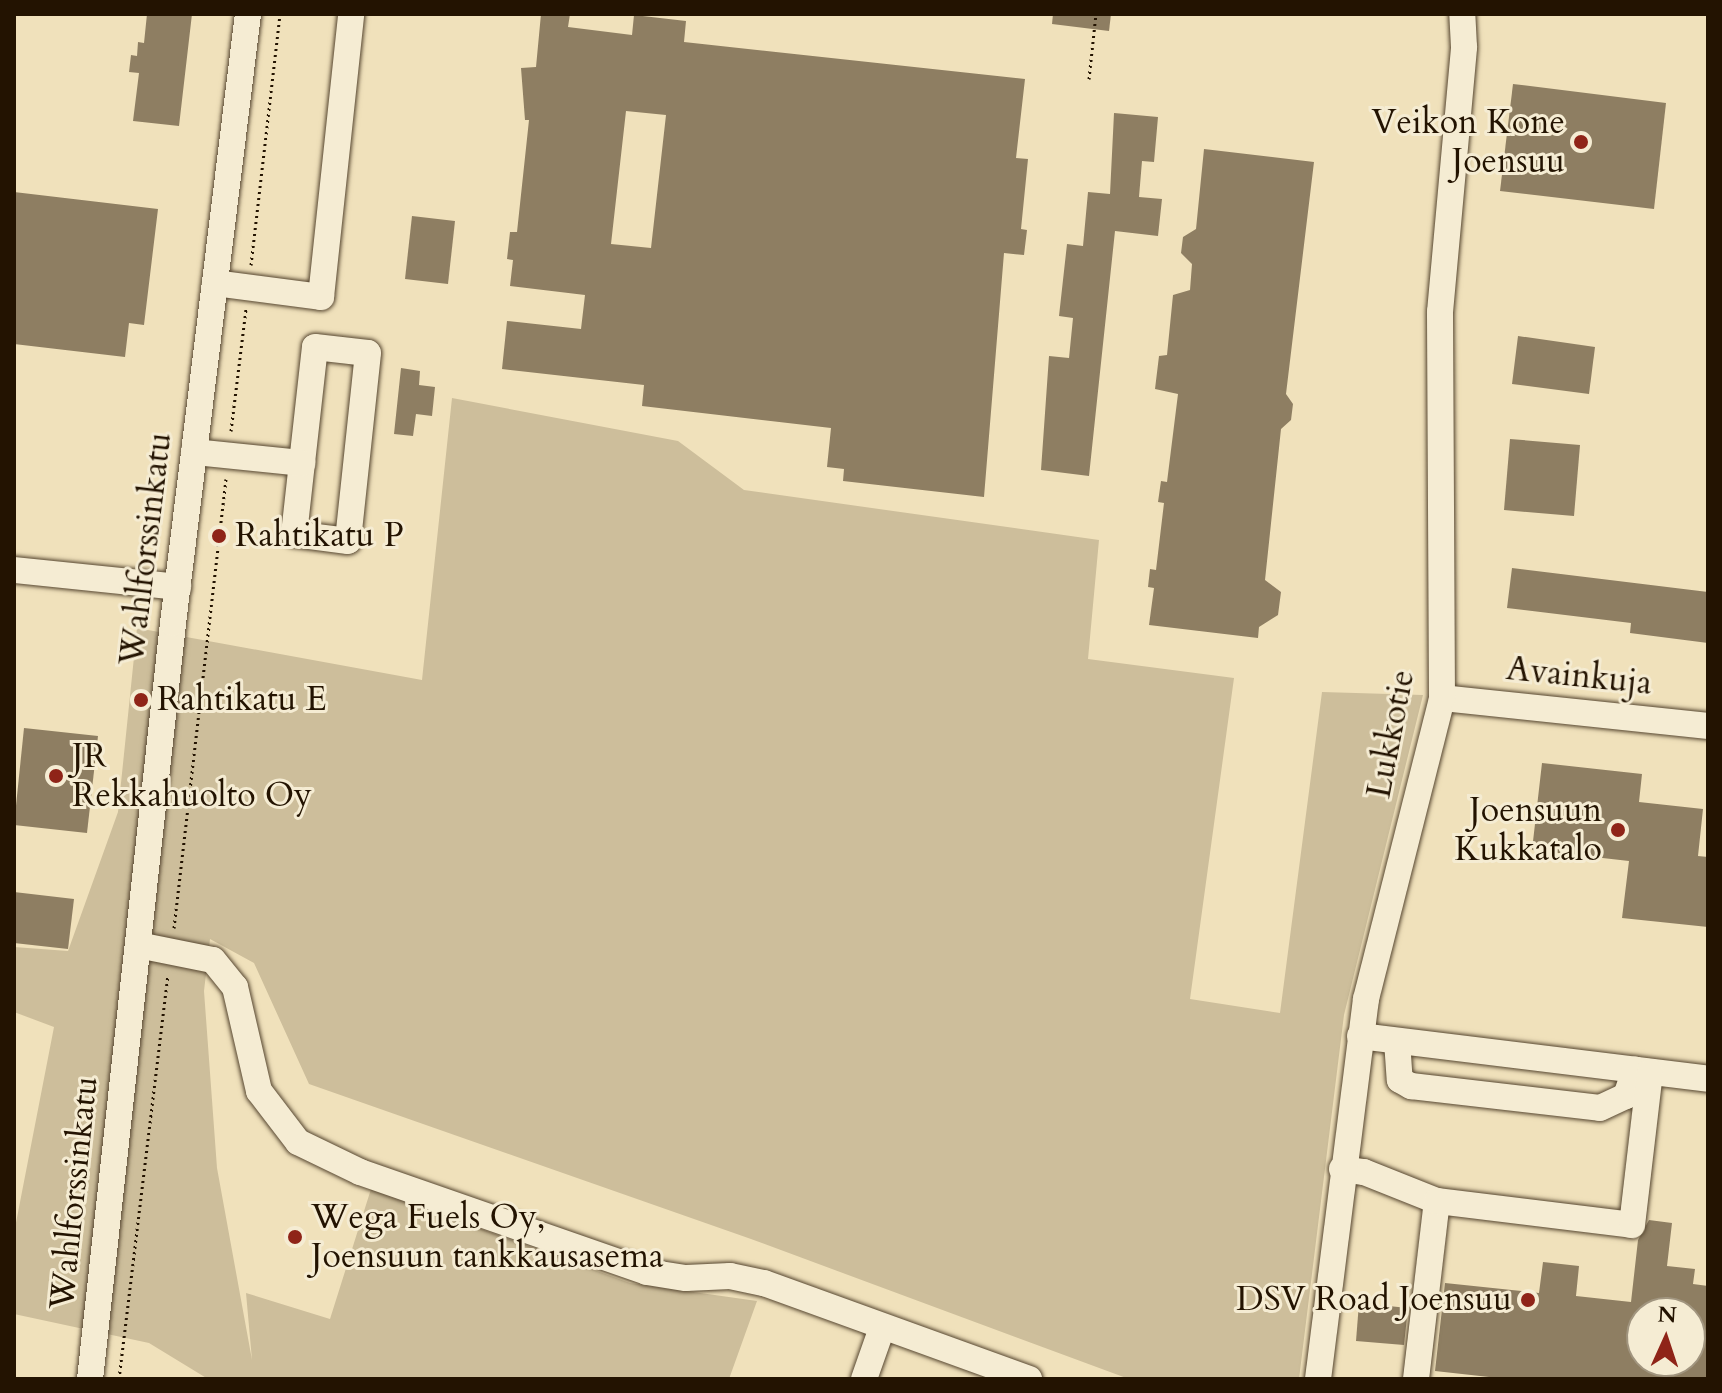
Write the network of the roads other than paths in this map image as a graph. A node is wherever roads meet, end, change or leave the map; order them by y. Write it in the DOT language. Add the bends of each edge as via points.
graph roads {
  1 [pos="248,14"];
  2 [pos="351,14"];
  3 [pos="1462,14"];
  4 [pos="1477,14"];
  5 [pos="1464,47"];
  6 [pos="215,283"];
  7 [pos="194,452"];
  8 [pos="302,463"];
  9 [pos="14,570"];
  10 [pos="178,587"];
  11 [pos="1442,698"];
  12 [pos="1708,726"];
  13 [pos="138,945"];
  14 [pos="1360,1036"];
  15 [pos="1397,1041"];
  16 [pos="1642,1071"];
  17 [pos="1708,1079"];
  18 [pos="1342,1169"];
  19 [pos="1437,1201"];
  20 [pos="882,1328"];
  21 [pos="90,1379"];
  22 [pos="864,1379"];
  23 [pos="1029,1379"];
  24 [pos="1318,1379"];
  25 [pos="1416,1379"];
  1 -- 6 [label="street, Wahlforssinkatu"];
  2 -- 6 [label="street" via="321,297"];
  3 -- 5 [label="street"];
  4 -- 5 [label="street"];
  5 -- 11 [label="street, Lukkotie" via="1440,312"];
  6 -- 7 [label="street, Wahlforssinkatu"];
  7 -- 8 [label="street"];
  7 -- 10 [label="street, Wahlforssinkatu"];
  8 -- 8 [label="street" via="294,534 348,541 368,353 315,347"];
  9 -- 10 [label="street"];
  10 -- 13 [label="street, Wahlforssinkatu"];
  11 -- 12 [label="street, Avainkuja"];
  11 -- 14 [label="street, Lukkotie"];
  13 -- 20 [label="street" via="213,960 235,987 259,1091 298,1142 360,1172 647,1272 764,1283"];
  13 -- 21 [label="street, Wahlforssinkatu"];
  14 -- 15 [label="street"];
  14 -- 18 [label="street, Lukkotie"];
  15 -- 16 [label="street"];
  15 -- 16 [label="street" via="1400,1080 1427,1088 1600,1108 1626,1096"];
  16 -- 17 [label="street"];
  16 -- 19 [label="street" via="1632,1225"];
  18 -- 19 [label="street" via="1364,1172"];
  18 -- 24 [label="street, Lukkotie"];
  19 -- 25 [label="street"];
  20 -- 22 [label="street"];
  20 -- 23 [label="street"];
}
